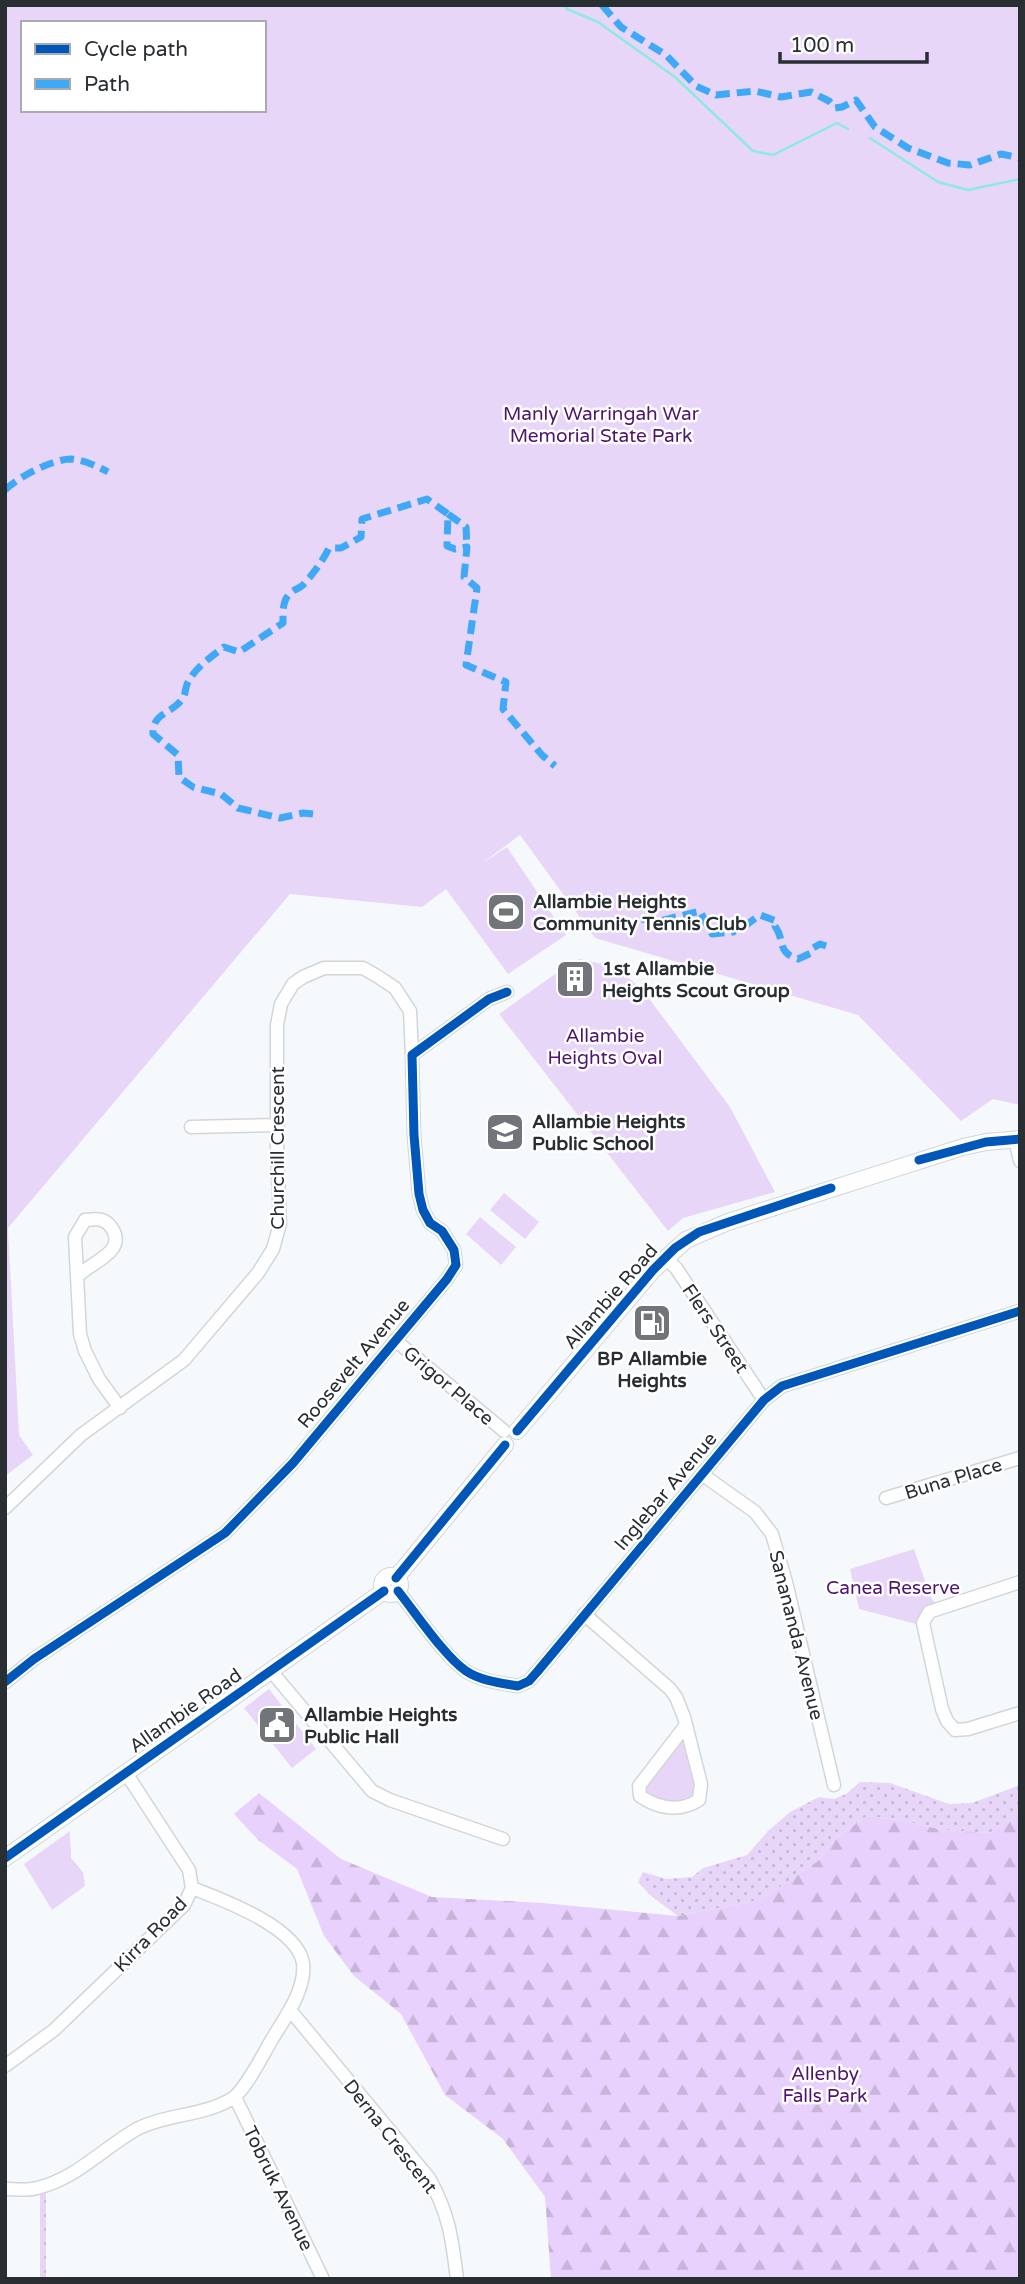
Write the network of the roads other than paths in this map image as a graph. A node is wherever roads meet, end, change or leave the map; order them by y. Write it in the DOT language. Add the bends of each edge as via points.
graph roads {
  1 [pos="507,992"];
  2 [pos="412,1055"];
  3 [pos="278,1125"];
  4 [pos="191,1126"];
  5 [pos="1017,1139"];
  6 [pos="1020,1161"];
  7 [pos="665,1258"];
  8 [pos="77,1276"];
  9 [pos="1020,1311"];
  10 [pos="395,1339"];
  11 [pos="764,1400"];
  12 [pos="120,1408"];
  13 [pos="509,1435"];
  14 [pos="1020,1458"];
  15 [pos="703,1475"];
  16 [pos="886,1498"];
  17 [pos="8,1500"];
  18 [pos="1020,1582"];
  19 [pos="392,1586"];
  20 [pos="584,1614"];
  21 [pos="271,1671"];
  22 [pos="8,1674"];
  23 [pos="1020,1713"];
  24 [pos="685,1725"];
  25 [pos="125,1773"];
  26 [pos="834,1785"];
  27 [pos="503,1839"];
  28 [pos="5,1858"];
  29 [pos="192,1888"];
  30 [pos="290,2010"];
  31 [pos="5,2066"];
  32 [pos="235,2097"];
  33 [pos="5,2189"];
  34 [pos="323,2279"];
  35 [pos="457,2279"];
  1 -- 2 [label="street" via="489,999"];
  2 -- 3 [label="street, Churchill Crescent" via="410,1011 395,988 363,968 324,968 303,977 281,1004 277,1026"];
  2 -- 10 [label="street, Roosevelt Avenue" via="419,1194 430,1223 442,1231 454,1250 456,1265"];
  3 -- 4 [label="street"];
  3 -- 12 [label="street, Churchill Crescent" via="280,1224 273,1250 184,1360"];
  5 -- 6 [label="street"];
  5 -- 7 [label="main road, Allambie Road" via="963,1147 728,1222 699,1232"];
  7 -- 11 [label="street, Flers Street"];
  7 -- 13 [label="main road, Allambie Road"];
  8 -- 8 [label="street" via="78,1229 85,1220 99,1218 114,1230 112,1251"];
  8 -- 12 [label="street" via="85,1351"];
  9 -- 11 [label="street, Inglebar Avenue" via="782,1386"];
  10 -- 13 [label="street, Grigor Place"];
  10 -- 22 [label="street, Roosevelt Avenue" via="293,1463 225,1532"];
  11 -- 15 [label="street, Inglebar Avenue"];
  12 -- 17 [label="street, Churchill Crescent" via="81,1435"];
  13 -- 19 [label="main road, Allambie Road"];
  14 -- 16 [label="street, Buna Place"];
  15 -- 20 [label="street, Inglebar Avenue"];
  15 -- 26 [label="street, Sanananda Avenue" via="755,1512 772,1534"];
  18 -- 23 [label="street" via="929,1612 923,1623 942,1709 955,1730"];
  19 -- 20 [label="street, Inglebar Avenue" via="464,1670 518,1686 529,1681"];
  19 -- 21 [label="main road, Allambie Road"];
  20 -- 24 [label="street" via="670,1689 681,1706"];
  21 -- 25 [label="main road, Allambie Road"];
  21 -- 27 [label="street" via="372,1791"];
  24 -- 24 [label="street" via="639,1786 640,1796 649,1802 677,1809 699,1800 701,1784"];
  25 -- 28 [label="main road, Allambie Road"];
  25 -- 29 [label="street, Kirra Road" via="189,1870"];
  29 -- 30 [label="street" via="256,1916 295,1944 303,1963 302,1982"];
  29 -- 31 [label="street, Kirra Road" via="184,1905 54,2030"];
  30 -- 32 [label="street"];
  30 -- 35 [label="street, Derna Crescent" via="429,2178 451,2229"];
  32 -- 33 [label="street" via="139,2128 69,2177 36,2189"];
  32 -- 34 [label="street, Tobruk Avenue"];
}
